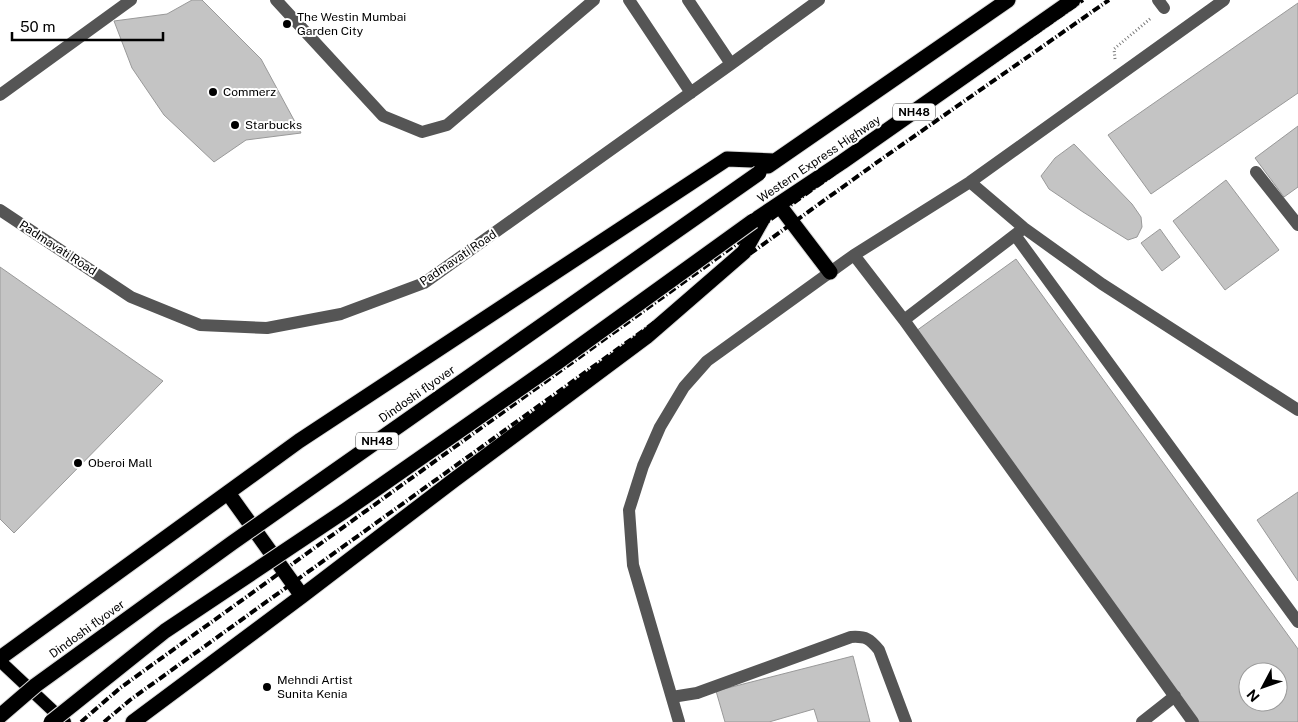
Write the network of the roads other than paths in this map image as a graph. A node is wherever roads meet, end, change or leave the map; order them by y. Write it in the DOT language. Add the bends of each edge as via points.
graph roads {
  1 [pos="131,0"];
  2 [pos="276,0"];
  3 [pos="594,0"];
  4 [pos="629,0"];
  5 [pos="688,0"];
  6 [pos="819,0"];
  7 [pos="1008,0"];
  8 [pos="1073,0"];
  9 [pos="1224,0"];
  10 [pos="731,64"];
  11 [pos="691,93"];
  12 [pos="0,95"];
  13 [pos="774,161"];
  14 [pos="1256,172"];
  15 [pos="759,173"];
  16 [pos="970,182"];
  17 [pos="779,204"];
  18 [pos="0,210"];
  19 [pos="759,217"];
  20 [pos="1298,225"];
  21 [pos="1019,231"];
  22 [pos="854,255"];
  23 [pos="830,272"];
  24 [pos="904,320"];
  25 [pos="1298,410"];
  26 [pos="228,493"];
  27 [pos="302,596"];
  28 [pos="1298,622"];
  29 [pos="0,659"];
  30 [pos="1174,696"];
  31 [pos="672,698"];
  32 [pos="0,716"];
  33 [pos="51,722"];
  34 [pos="65,722"];
  35 [pos="133,722"];
  36 [pos="679,722"];
  37 [pos="906,722"];
  38 [pos="1142,722"];
  39 [pos="1193,722"];
  1 -- 12 [label="street"];
  2 -- 3 [label="street" via="384,116 422,132 447,125"];
  4 -- 11 [label="street"];
  5 -- 10 [label="street"];
  6 -- 10 [label="street, Padmavati Road"];
  7 -- 13 [label="highway, Western Express Highway / NH48"];
  8 -- 17 [label="highway, Western Express Highway / NH48"];
  9 -- 16 [label="street"];
  10 -- 11 [label="street, Padmavati Road"];
  11 -- 18 [label="street, Padmavati Road" via="424,283 341,314 267,328 200,325 131,297"];
  13 -- 15 [label="highway, Western Express Highway / NH48"];
  13 -- 26 [label="highway" via="727,159 299,441"];
  14 -- 20 [label="street"];
  15 -- 32 [label="highway, Dindoshi flyover / NH48, bridge" via="232,543 43,680"];
  16 -- 21 [label="street"];
  16 -- 22 [label="street"];
  17 -- 19 [label="highway, Western Express Highway / NH48"];
  17 -- 23 [label="highway"];
  19 -- 27 [label="highway" via="744,252 646,336"];
  19 -- 33 [label="highway, NH48, bridge" via="539,376 165,631"];
  21 -- 24 [label="street"];
  21 -- 25 [label="street"];
  21 -- 28 [label="street"];
  22 -- 23 [label="street"];
  22 -- 24 [label="street"];
  23 -- 31 [label="street" via="707,361 684,387 660,427 643,466 629,510 633,565"];
  24 -- 30 [label="street"];
  26 -- 27 [label="highway"];
  26 -- 29 [label="highway"];
  27 -- 35 [label="highway"];
  29 -- 34 [label="main road"];
  30 -- 38 [label="street"];
  30 -- 39 [label="street"];
  31 -- 36 [label="street"];
  31 -- 37 [label="street" via="861,636 871,640 879,650"];
}
